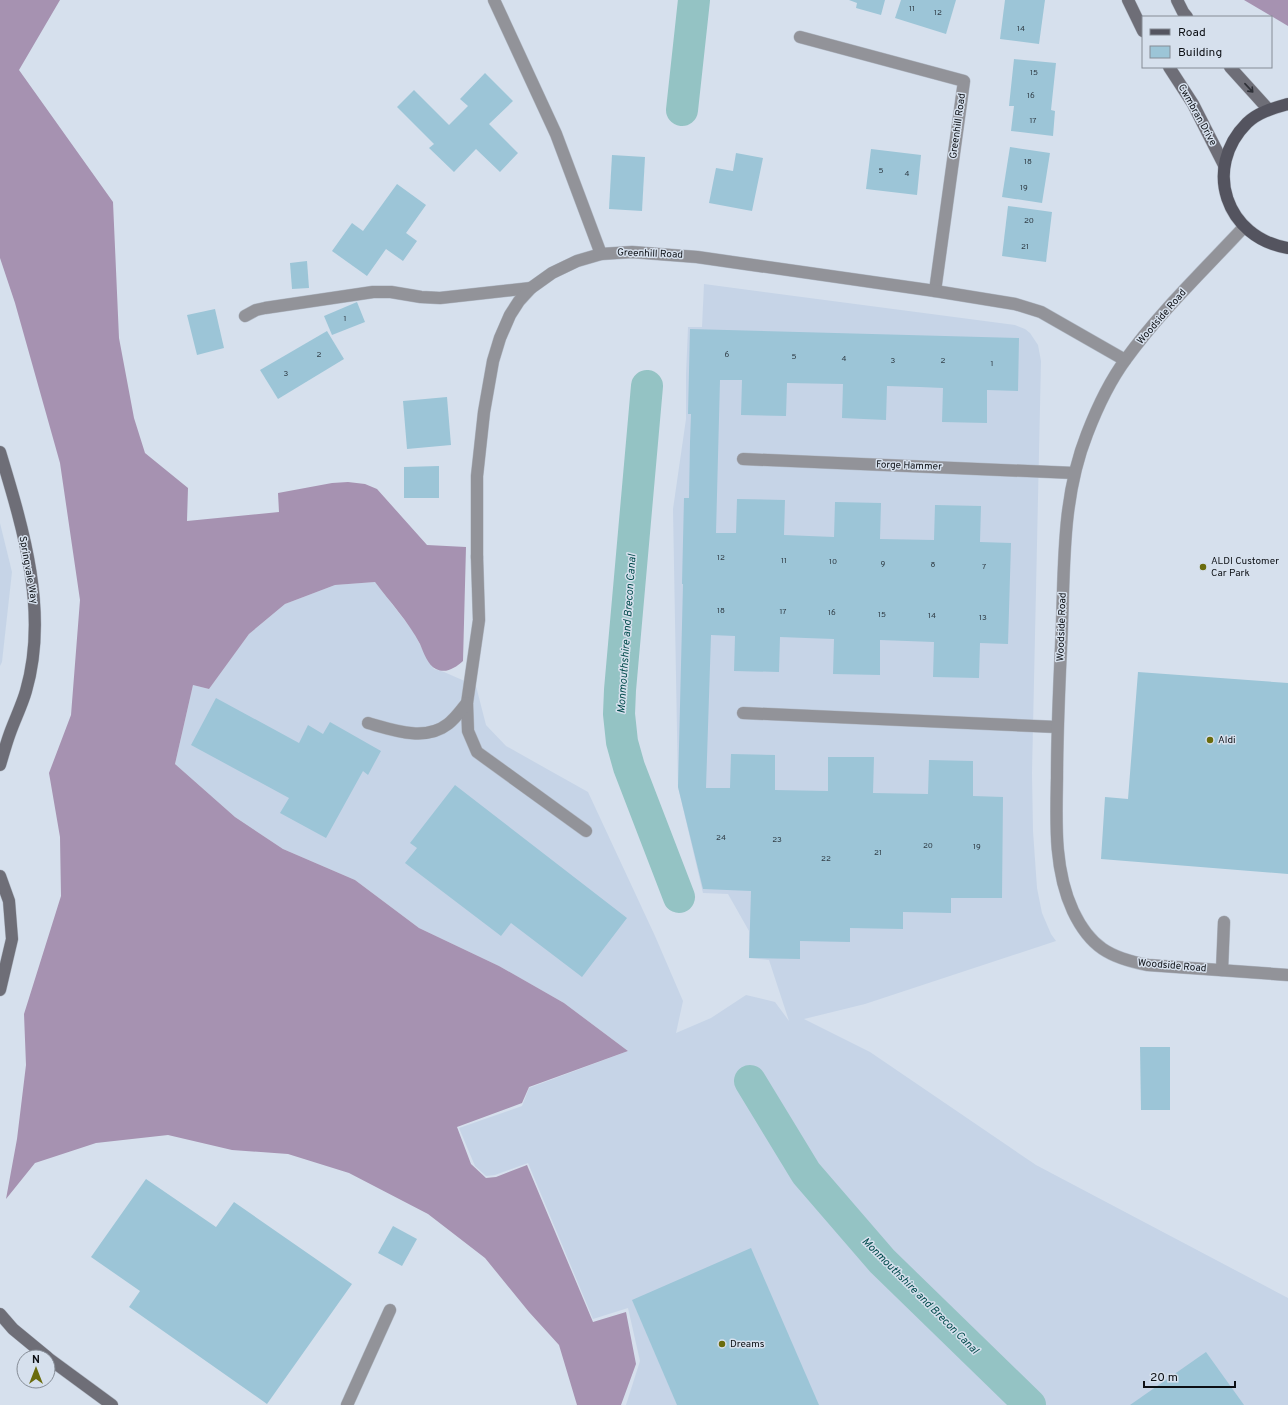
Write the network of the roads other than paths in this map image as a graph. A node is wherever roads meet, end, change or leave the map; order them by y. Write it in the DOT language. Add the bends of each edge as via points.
graph roads {
  1 [pos="494,0"];
  2 [pos="1128,0"];
  3 [pos="1177,0"];
  4 [pos="1186,16"];
  5 [pos="1142,29"];
  6 [pos="800,37"];
  7 [pos="1169,68"];
  8 [pos="1231,68"];
  9 [pos="1288,104"];
  10 [pos="1268,109"];
  11 [pos="1224,164"];
  12 [pos="1244,227"];
  13 [pos="1288,248"];
  14 [pos="600,254"];
  15 [pos="531,288"];
  16 [pos="935,291"];
  17 [pos="245,316"];
  18 [pos="1125,360"];
  19 [pos="0,452"];
  20 [pos="743,459"];
  21 [pos="1074,473"];
  22 [pos="467,703"];
  23 [pos="743,713"];
  24 [pos="368,723"];
  25 [pos="1057,727"];
  26 [pos="9,736"];
  27 [pos="0,746"];
  28 [pos="0,765"];
  29 [pos="586,831"];
  30 [pos="0,876"];
  31 [pos="1224,922"];
  32 [pos="1222,970"];
  33 [pos="1288,975"];
  34 [pos="0,990"];
  35 [pos="390,1310"];
  36 [pos="0,1314"];
  37 [pos="38,1349"];
  38 [pos="56,1363"];
  39 [pos="112,1405"];
  40 [pos="347,1405"];
  1 -- 14 [label="street" via="556,134"];
  2 -- 5 [label="street"];
  3 -- 4 [label="street"];
  6 -- 16 [label="street, Greenhill Road" via="964,81"];
  7 -- 11 [label="street, Cwmbran Drive" via="1193,104"];
  8 -- 10 [label="street, one-way"];
  9 -- 10 [label="main road, Cwmbran Drive"];
  10 -- 11 [label="main road, Cwmbran Drive" via="1248,122 1232,141"];
  11 -- 12 [label="main road, Cwmbran Drive" via="1223,179 1226,193 1232,211"];
  12 -- 13 [label="main road, Cwmbran Drive" via="1259,238"];
  12 -- 18 [label="street, Woodside Road" via="1168,308"];
  14 -- 15 [label="street, Greenhill Road" via="552,273"];
  14 -- 16 [label="street, Greenhill Road" via="632,252 697,257"];
  15 -- 17 [label="street" via="440,298 373,292 265,308"];
  15 -- 22 [label="street, Greenhill Road" via="510,315 500,338 484,412 477,476 479,620"];
  16 -- 18 [label="street, Greenhill Road" via="1009,303 1041,312"];
  18 -- 21 [label="street, Woodside Road" via="1103,396 1086,435"];
  19 -- 26 [label="street, Springvale Way" via="13,494 35,605 34,650 26,691"];
  20 -- 21 [label="street, Forge Hammer"];
  21 -- 25 [label="street, Woodside Road" via="1067,512"];
  22 -- 24 [label="street" via="448,724 426,732 402,732"];
  22 -- 29 [label="street, Greenhill Road" via="468,731 477,752"];
  23 -- 25 [label="street"];
  25 -- 32 [label="street, Woodside Road" via="1058,856 1064,887 1083,929 1096,944 1110,954 1128,961"];
  26 -- 27 [label="street, Springvale Way"];
  26 -- 28 [label="street, Springvale Way"];
  30 -- 34 [label="street" via="9,901 12,939"];
  31 -- 32 [label="street"];
  32 -- 33 [label="street, Woodside Road"];
  35 -- 40 [label="street"];
  36 -- 37 [label="street" via="13,1329"];
  38 -- 39 [label="street"];
}
